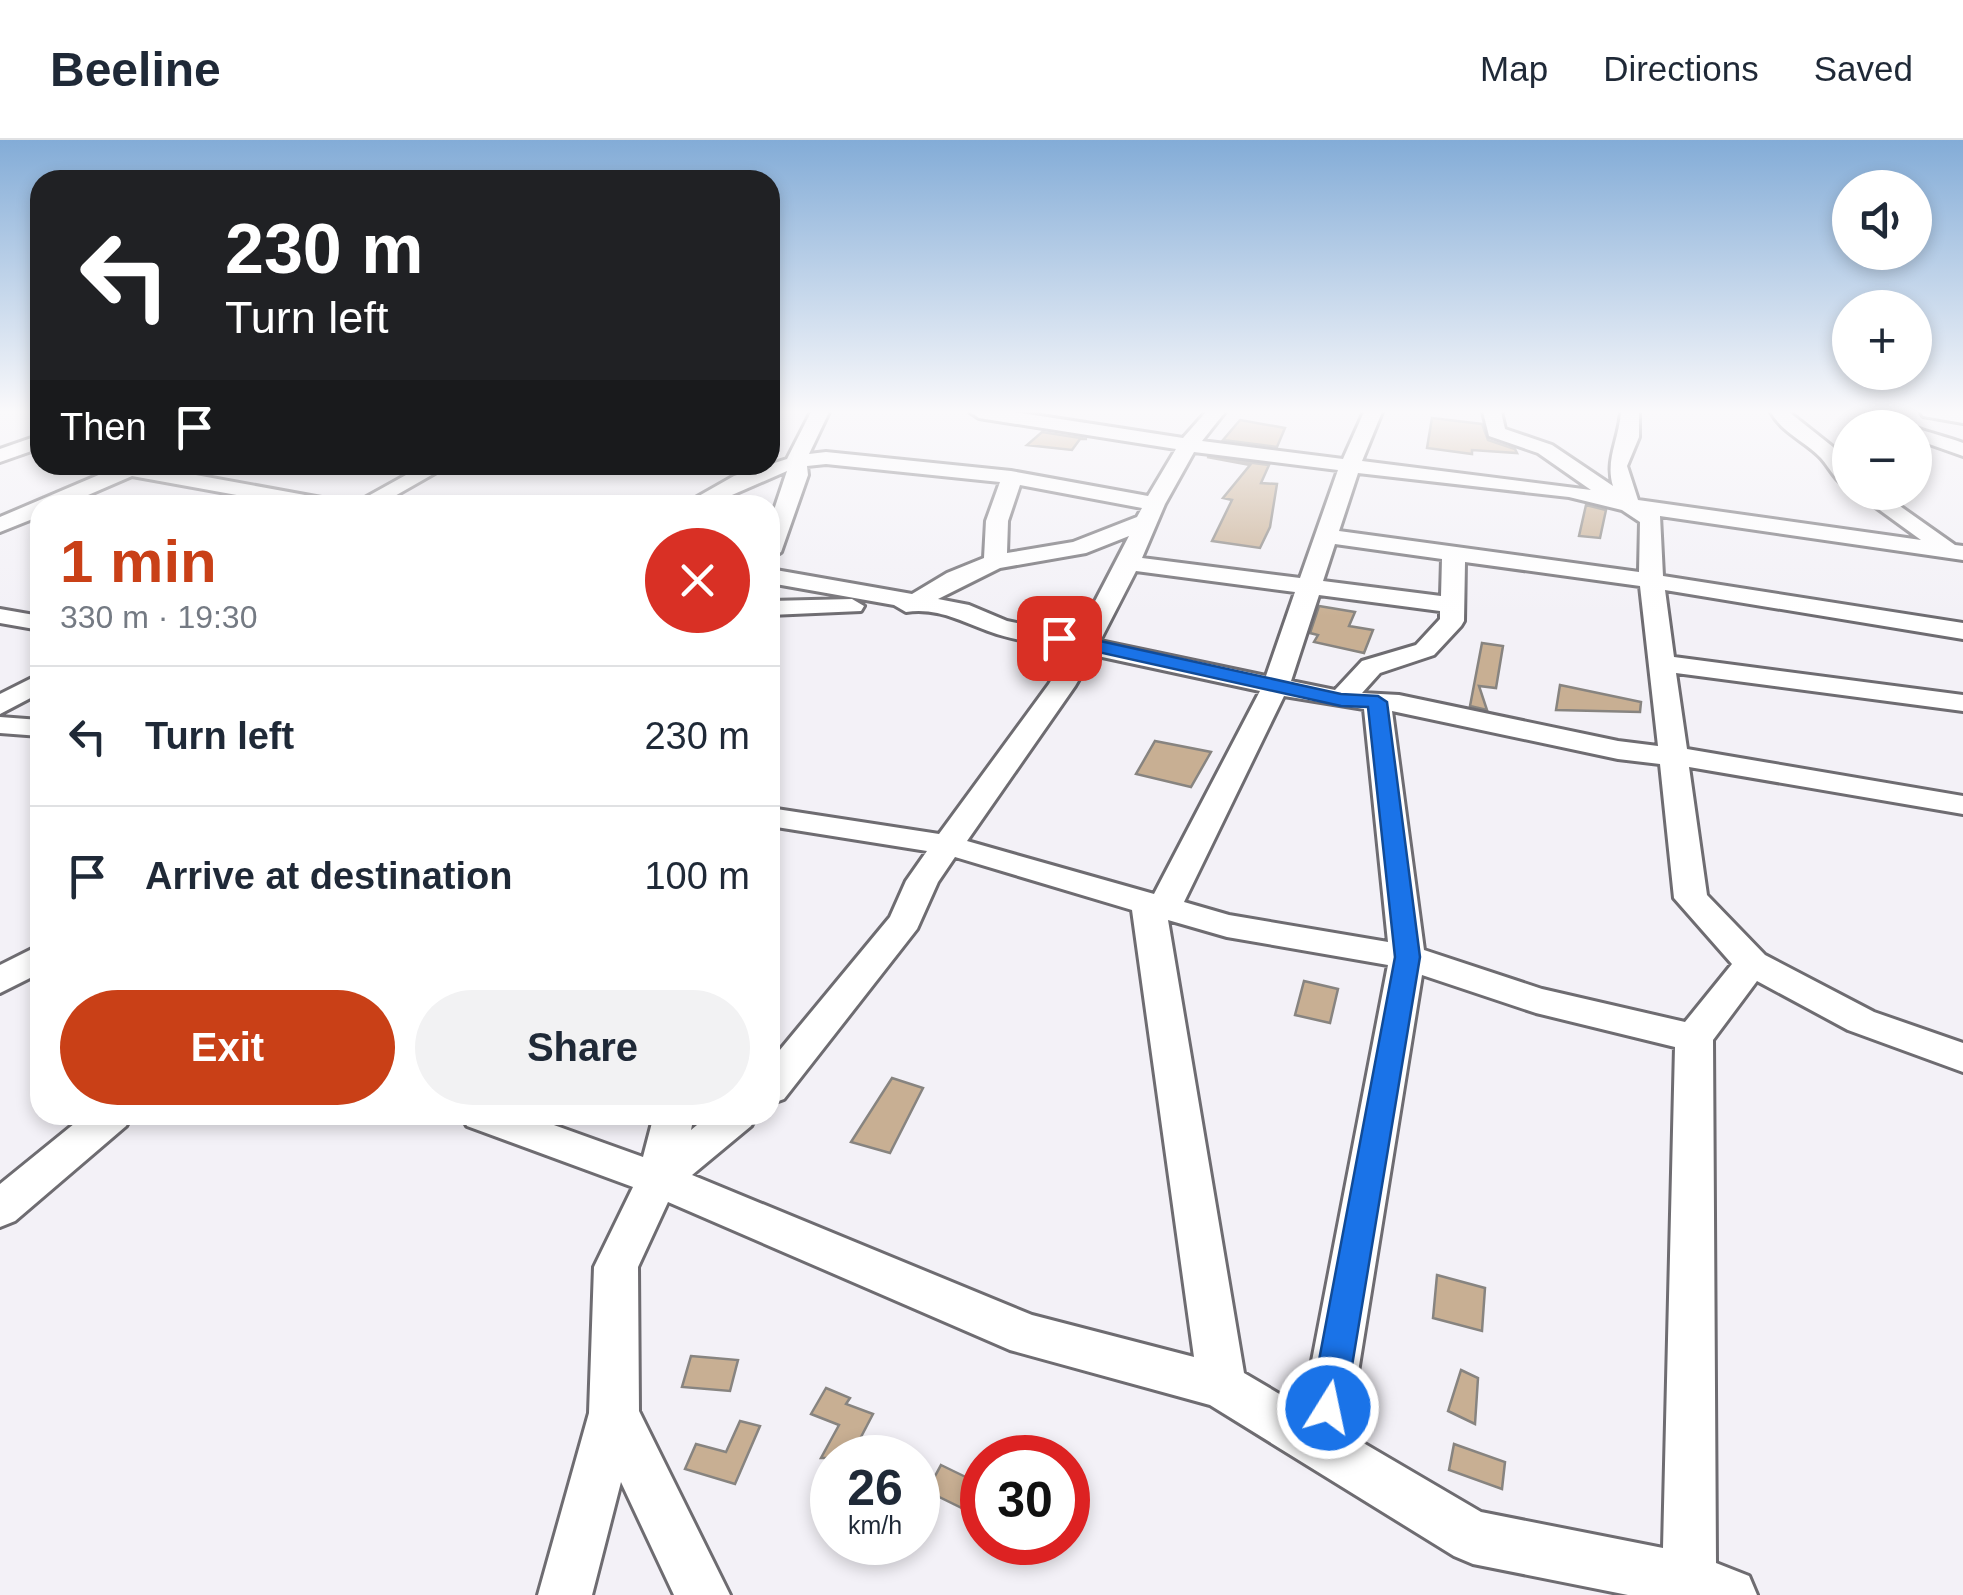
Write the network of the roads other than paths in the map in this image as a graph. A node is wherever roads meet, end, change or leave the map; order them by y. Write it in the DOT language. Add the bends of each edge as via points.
graph roads {
  1 [pos="94,480"];
  2 [pos="187,480"];
  3 [pos="204,480"];
  4 [pos="411,480"];
  5 [pos="743,480"];
  6 [pos="796,480"];
  7 [pos="1011,480"];
  8 [pos="1022,480"];
  9 [pos="1168,480"];
  10 [pos="1345,480"];
  11 [pos="1472,480"];
  12 [pos="1593,480"];
  13 [pos="1621,480"];
  14 [pos="198,482"];
  15 [pos="66,495"];
  16 [pos="271,495"];
  17 [pos="382,495"];
  18 [pos="710,495"];
  19 [pos="1629,504"];
  20 [pos="1892,510"];
  21 [pos="30,512"];
  22 [pos="1149,513"];
  23 [pos="780,524"];
  24 [pos="0,526"];
  25 [pos="1326,536"];
  26 [pos="1454,555"];
  27 [pos="1959,555"];
  28 [pos="995,562"];
  29 [pos="1128,563"];
  30 [pos="780,578"];
  31 [pos="1652,582"];
  32 [pos="1308,589"];
  33 [pos="913,604"];
  34 [pos="1452,605"];
  35 [pos="780,608"];
  36 [pos="0,616"];
  37 [pos="30,621"];
  38 [pos="1963,631"];
  39 [pos="1089,643"];
  40 [pos="1663,662"];
  41 [pos="1276,685"];
  42 [pos="30,688"];
  43 [pos="1359,701"];
  44 [pos="1963,703"];
  45 [pos="0,706"];
  46 [pos="0,725"];
  47 [pos="30,727"];
  48 [pos="1676,756"];
  49 [pos="1963,805"];
  50 [pos="780,819"];
  51 [pos="947,845"];
  52 [pos="1156,906"];
  53 [pos="1408,957"];
  54 [pos="1752,963"];
  55 [pos="1694,1038"];
  56 [pos="1963,1058"];
  57 [pos="780,1076"];
  58 [pos="100,1125"];
  59 [pos="508,1125"];
  60 [pos="671,1125"];
  61 [pos="724,1125"];
  62 [pos="658,1178"];
  63 [pos="0,1209"];
  64 [pos="1222,1386"];
  65 [pos="614,1413"];
  66 [pos="1321,1445"];
  67 [pos="1702,1590"];
  68 [pos="565,1595"];
  69 [pos="703,1595"];
  1 -- 15 [label="street"];
  2 -- 14 [label="street"];
  3 -- 14 [label="street"];
  4 -- 17 [label="street"];
  5 -- 18 [label="street"];
  6 -- 23 [label="street"];
  7 -- 28 [label="street" via="997,521"];
  8 -- 22 [label="street"];
  9 -- 22 [label="street"];
  10 -- 25 [label="street"];
  11 -- 19 [label="street"];
  12 -- 19 [label="street"];
  13 -- 19 [label="street"];
  14 -- 16 [label="street"];
  19 -- 27 [label="street"];
  19 -- 31 [label="street" via="1651,519"];
  20 -- 27 [label="street"];
  21 -- 24 [label="street"];
  22 -- 28 [label="street" via="1078,548"];
  22 -- 29 [label="street"];
  25 -- 26 [label="street"];
  25 -- 32 [label="street"];
  26 -- 31 [label="street"];
  26 -- 34 [label="street"];
  28 -- 33 [label="street"];
  29 -- 32 [label="street"];
  29 -- 39 [label="street"];
  30 -- 33 [label="street"];
  31 -- 38 [label="street"];
  31 -- 40 [label="street"];
  32 -- 34 [label="street"];
  32 -- 41 [label="street"];
  33 -- 35 [label="street"];
  33 -- 39 [label="street"];
  34 -- 43 [label="street" via="1452,620 1425,650 1371,667"];
  36 -- 37 [label="street"];
  39 -- 41 [label="street"];
  39 -- 51 [label="street"];
  40 -- 44 [label="street"];
  40 -- 48 [label="street"];
  41 -- 43 [label="street"];
  41 -- 52 [label="street"];
  42 -- 45 [label="street"];
  43 -- 48 [label="street"];
  43 -- 53 [label="street"];
  46 -- 47 [label="street"];
  48 -- 49 [label="street"];
  48 -- 54 [label="street" via="1691,898"];
  50 -- 51 [label="street"];
  51 -- 52 [label="street"];
  51 -- 57 [label="street" via="905,920"];
  52 -- 53 [label="street" via="1227,926"];
  52 -- 64 [label="street"];
  53 -- 55 [label="street" via="1536,1000"];
  53 -- 66 [label="street"];
  54 -- 55 [label="street"];
  54 -- 56 [label="street" via="1861,1021"];
  55 -- 67 [label="street"];
  58 -- 63 [label="street"];
  59 -- 62 [label="street"];
  60 -- 62 [label="street"];
  61 -- 62 [label="street"];
  62 -- 64 [label="street" via="1027,1335"];
  62 -- 65 [label="street" via="616,1267"];
  64 -- 66 [label="street"];
  65 -- 68 [label="street"];
  65 -- 69 [label="street"];
  66 -- 67 [label="street" via="1473,1537"];
}
